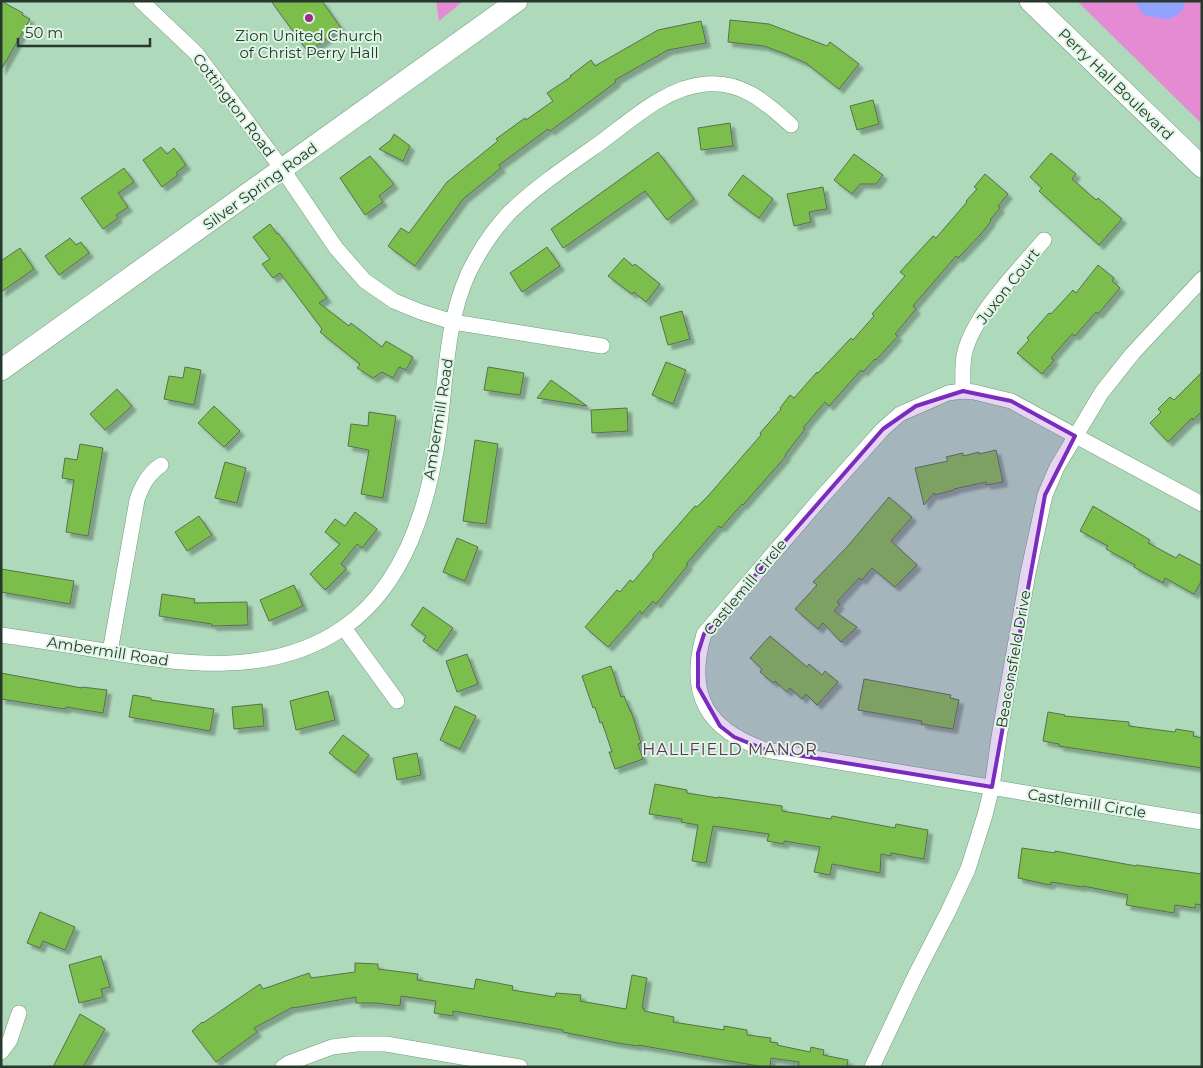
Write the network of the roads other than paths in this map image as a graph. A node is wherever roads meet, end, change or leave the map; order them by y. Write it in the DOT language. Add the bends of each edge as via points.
graph roads {
  1 [pos="141,1"];
  2 [pos="517,1"];
  3 [pos="1030,1"];
  4 [pos="791,125"];
  5 [pos="1202,167"];
  6 [pos="283,170"];
  7 [pos="1044,240"];
  8 [pos="1202,279"];
  9 [pos="452,322"];
  10 [pos="602,346"];
  11 [pos="1,370"];
  12 [pos="963,391"];
  13 [pos="1075,436"];
  14 [pos="161,465"];
  15 [pos="1199,498"];
  16 [pos="344,628"];
  17 [pos="1,635"];
  18 [pos="110,652"];
  19 [pos="397,701"];
  20 [pos="992,787"];
  21 [pos="1202,822"];
  22 [pos="19,1013"];
  23 [pos="1,1052"];
  24 [pos="465,1062"];
  25 [pos="282,1067"];
  26 [pos="520,1067"];
  27 [pos="872,1067"];
  1 -- 6 [label="street, Cottington Road" via="196,53"];
  2 -- 6 [label="main road, Silver Spring Road"];
  3 -- 5 [label="main road, Perry Hall Boulevard"];
  4 -- 9 [label="street, Ambermill Road" via="752,93 737,86 689,87 651,106 511,211 472,266"];
  6 -- 9 [label="street, Cottington Road" via="336,248 365,281 394,301"];
  6 -- 11 [label="main road, Silver Spring Road"];
  7 -- 12 [label="street, Juxon Court" via="981,316 971,334 964,356"];
  8 -- 13 [label="street, Beaconsfield Drive" via="1133,353 1102,392"];
  9 -- 10 [label="street, Cottington Road"];
  9 -- 16 [label="street, Ambermill Road" via="439,434 416,528 392,576 372,602"];
  12 -- 13 [label="street, Castlemill Circle" via="1011,401"];
  12 -- 20 [label="street, Castlemill Circle" via="948,393 916,406 900,414 883,429 704,634 696,671 698,688 710,715 734,738 748,744 766,750"];
  13 -- 15 [label="street, Castlemill Circle"];
  13 -- 20 [label="street, Beaconsfield Drive" via="1045,495 1028,573"];
  14 -- 18 [label="street" via="147,477 137,500"];
  16 -- 18 [label="street, Ambermill Road" via="314,644 262,661 198,664"];
  16 -- 19 [label="street"];
  17 -- 18 [label="street, Ambermill Road"];
  20 -- 21 [label="street, Castlemill Circle"];
  20 -- 27 [label="street, Beaconsfield Drive" via="968,869"];
  22 -- 23 [label="street" via="10,1040"];
  24 -- 25 [label="street" via="386,1044 357,1044 332,1047"];
  24 -- 26 [label="street"];
}
